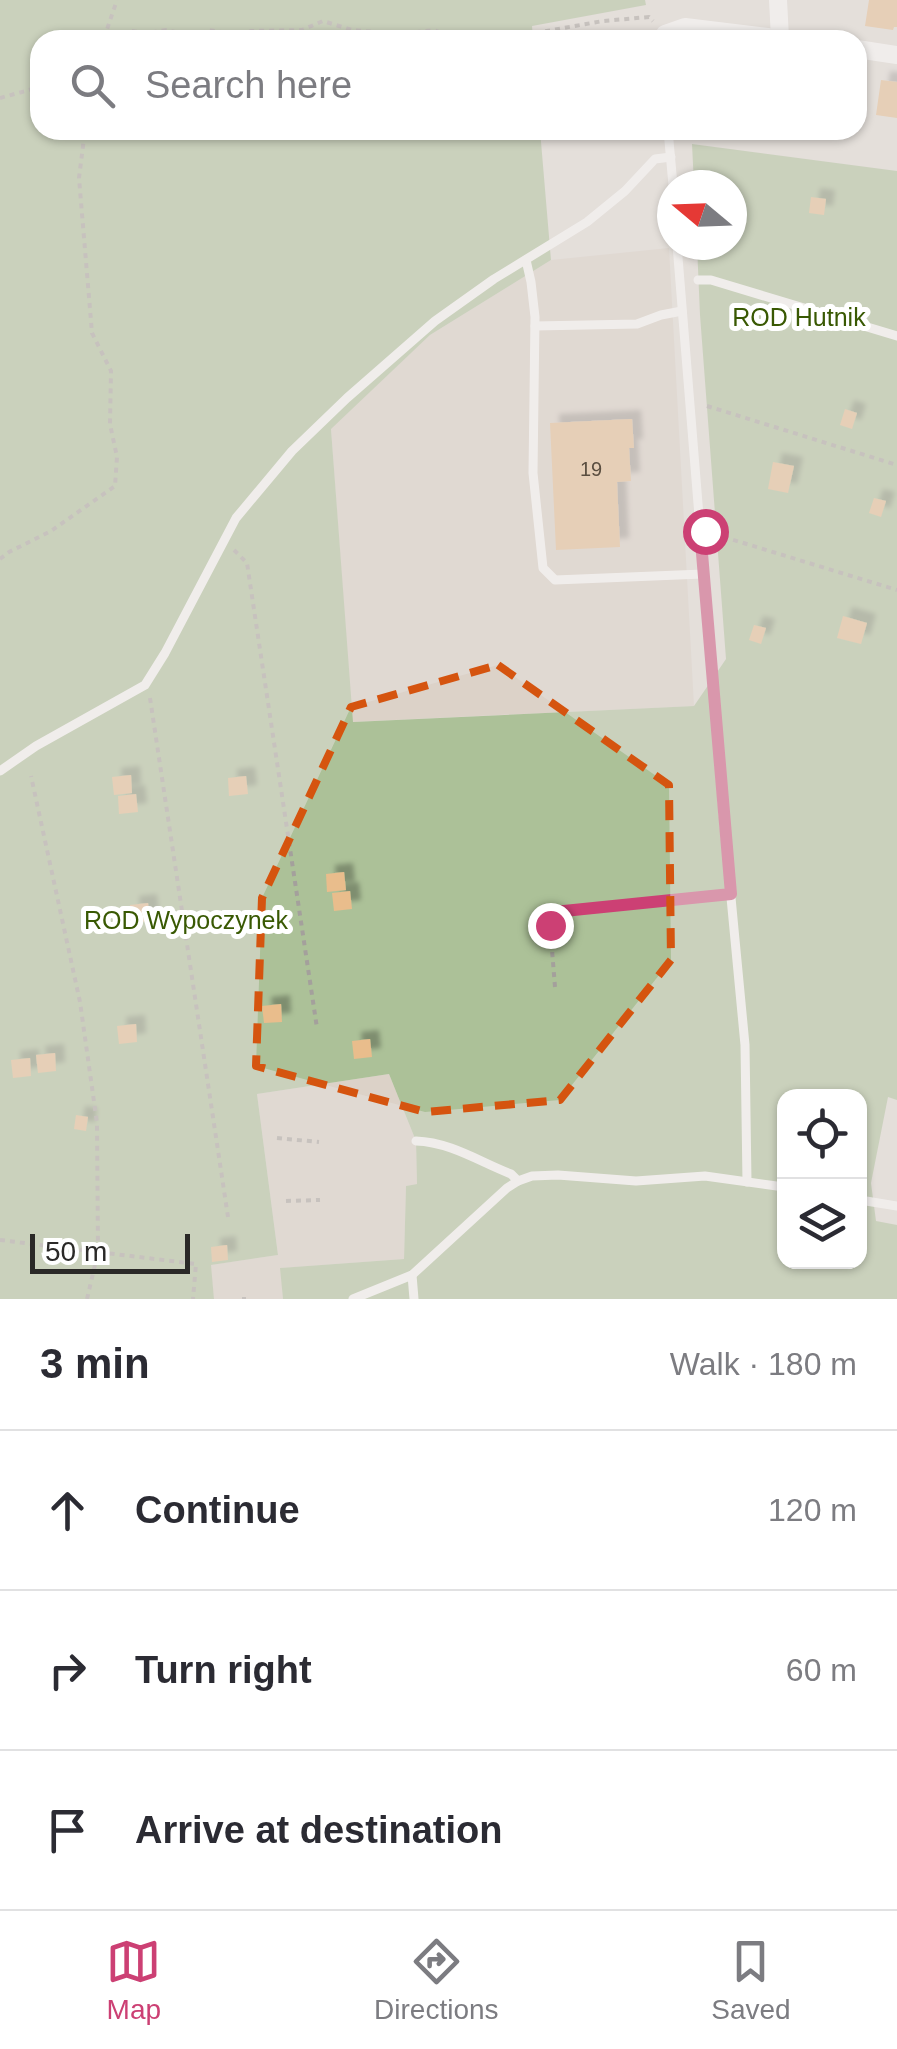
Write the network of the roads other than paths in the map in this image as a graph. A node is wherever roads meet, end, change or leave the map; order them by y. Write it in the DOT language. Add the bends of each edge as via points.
graph roads {
  1 [pos="778,0"];
  2 [pos="679,30"];
  3 [pos="710,30"];
  4 [pos="784,30"];
  5 [pos="867,50"];
  6 [pos="897,55"];
  7 [pos="669,140"];
  8 [pos="671,156"];
  9 [pos="672,170"];
  10 [pos="526,260"];
  11 [pos="678,260"];
  12 [pos="698,280"];
  13 [pos="682,311"];
  14 [pos="535,326"];
  15 [pos="897,336"];
  16 [pos="704,574"];
  17 [pos="0,771"];
  18 [pos="416,1140"];
  19 [pos="518,1180"];
  20 [pos="748,1182"];
  21 [pos="777,1186"];
  22 [pos="867,1201"];
  23 [pos="897,1206"];
  24 [pos="412,1274"];
  25 [pos="353,1299"];
  26 [pos="414,1299"];
  1 -- 4 [label="street"];
  2 -- 3 [label="street"];
  5 -- 6 [label="street"];
  7 -- 8 [label="lane"];
  8 -- 9 [label="lane"];
  8 -- 10 [label="lane" via="655,159 587,222"];
  10 -- 14 [label="lane"];
  10 -- 17 [label="lane" via="435,321 292,451 236,518 145,684"];
  11 -- 13 [label="lane"];
  12 -- 15 [label="lane"];
  13 -- 14 [label="lane" via="637,324"];
  13 -- 16 [label="lane"];
  14 -- 16 [label="lane" via="534,472 543,568 555,580"];
  16 -- 20 [label="lane" via="746,1045"];
  18 -- 19 [label="lane" via="448,1146"];
  19 -- 20 [label="lane" via="705,1176"];
  19 -- 24 [label="lane"];
  20 -- 21 [label="lane"];
  22 -- 23 [label="lane"];
  24 -- 25 [label="lane"];
  24 -- 26 [label="lane"];
}
